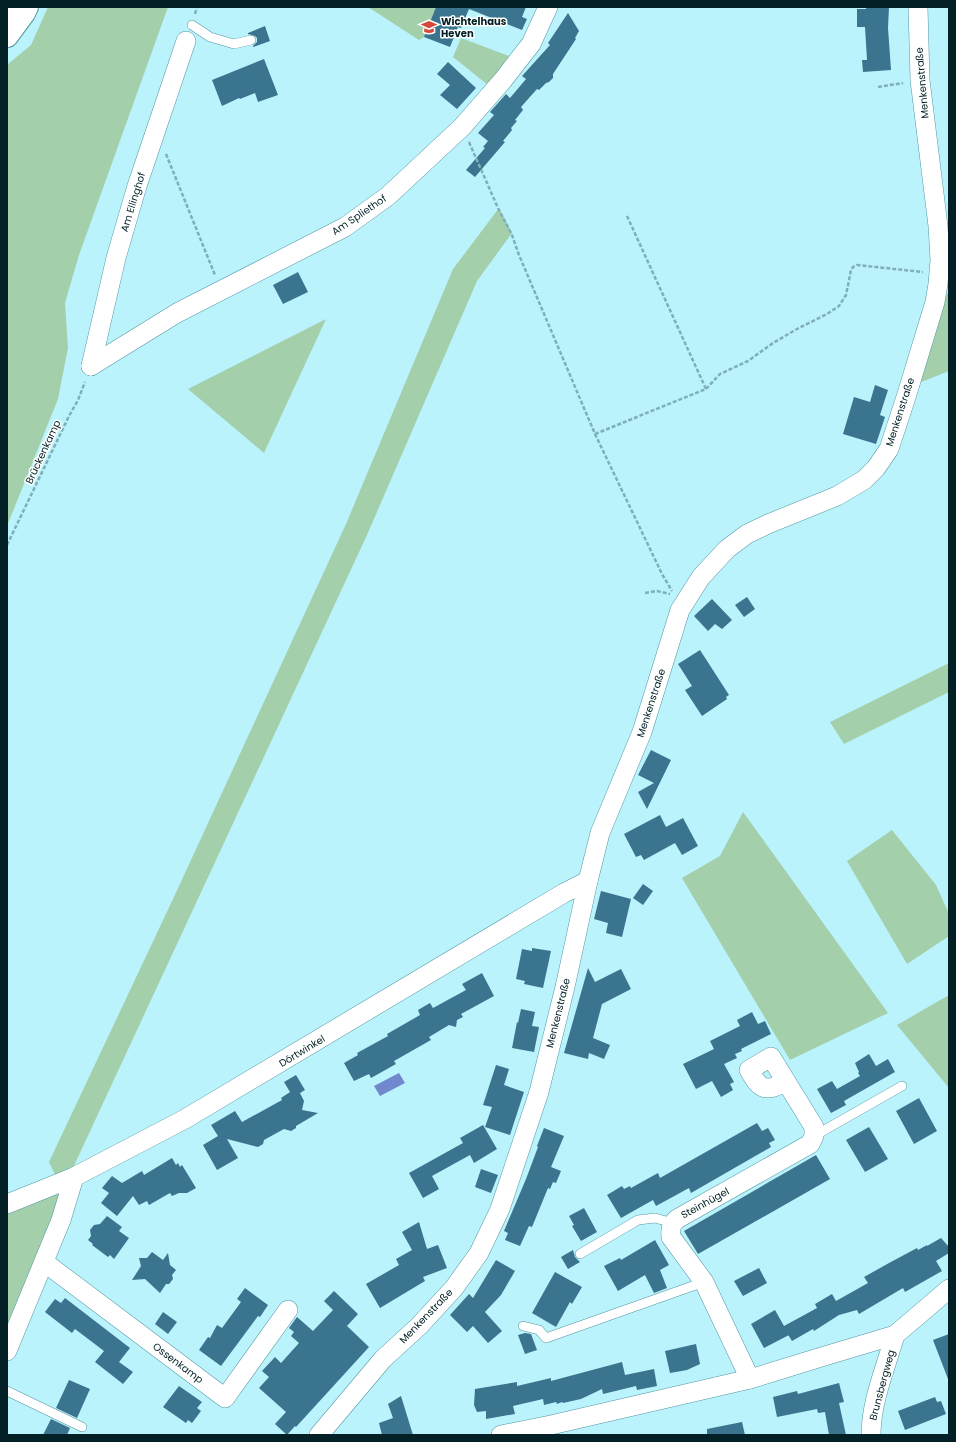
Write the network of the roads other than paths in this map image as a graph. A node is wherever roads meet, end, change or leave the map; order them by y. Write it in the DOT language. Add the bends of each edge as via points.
graph roads {
  1 [pos="27,7"];
  2 [pos="548,7"];
  3 [pos="918,7"];
  4 [pos="189,33"];
  5 [pos="7,36"];
  6 [pos="251,40"];
  7 [pos="91,366"];
  8 [pos="588,881"];
  9 [pos="786,1080"];
  10 [pos="902,1086"];
  11 [pos="814,1136"];
  12 [pos="74,1177"];
  13 [pos="7,1204"];
  14 [pos="673,1223"];
  15 [pos="580,1254"];
  16 [pos="44,1262"];
  17 [pos="704,1282"];
  18 [pos="949,1289"];
  19 [pos="288,1310"];
  20 [pos="523,1326"];
  21 [pos="895,1335"];
  22 [pos="7,1352"];
  23 [pos="750,1379"];
  24 [pos="7,1391"];
  25 [pos="82,1427"];
  26 [pos="319,1435"];
  27 [pos="501,1435"];
  28 [pos="871,1435"];
  1 -- 5 [label="highway"];
  2 -- 7 [label="street, Am Spliethof" via="528,48 503,80 462,127 388,196 345,227 177,313"];
  3 -- 8 [label="street, Menkenstraße" via="920,80 940,260 935,302 889,449 864,480 837,496 747,534 727,549 701,577 682,607 642,732 603,825"];
  4 -- 6 [label="lane" via="234,44"];
  4 -- 7 [label="street, Am Ellinghof" via="137,186 116,258"];
  8 -- 12 [label="street, Dörtwinkel" via="557,897 185,1120"];
  8 -- 26 [label="street, Menkenstraße" via="539,1092 497,1217 479,1252 454,1288 419,1326 383,1359"];
  9 -- 11 [label="street" via="814,1127"];
  10 -- 11 [label="lane"];
  11 -- 14 [label="street, Steinhügel" via="810,1144"];
  12 -- 13 [label="street, Dörtwinkel"];
  12 -- 16 [label="street" via="61,1220"];
  14 -- 15 [label="lane" via="655,1218 638,1220"];
  14 -- 17 [label="street, Steinhügel" via="671,1237"];
  16 -- 19 [label="street, Ossenkamp" via="225,1398"];
  16 -- 22 [label="street"];
  17 -- 20 [label="lane" via="546,1338 539,1330"];
  17 -- 23 [label="street, Steinhügel"];
  18 -- 21 [label="street"];
  21 -- 23 [label="street"];
  21 -- 28 [label="street, Brunsbergweg" via="876,1397"];
  23 -- 27 [label="street"];
  24 -- 25 [label="lane"];
}
